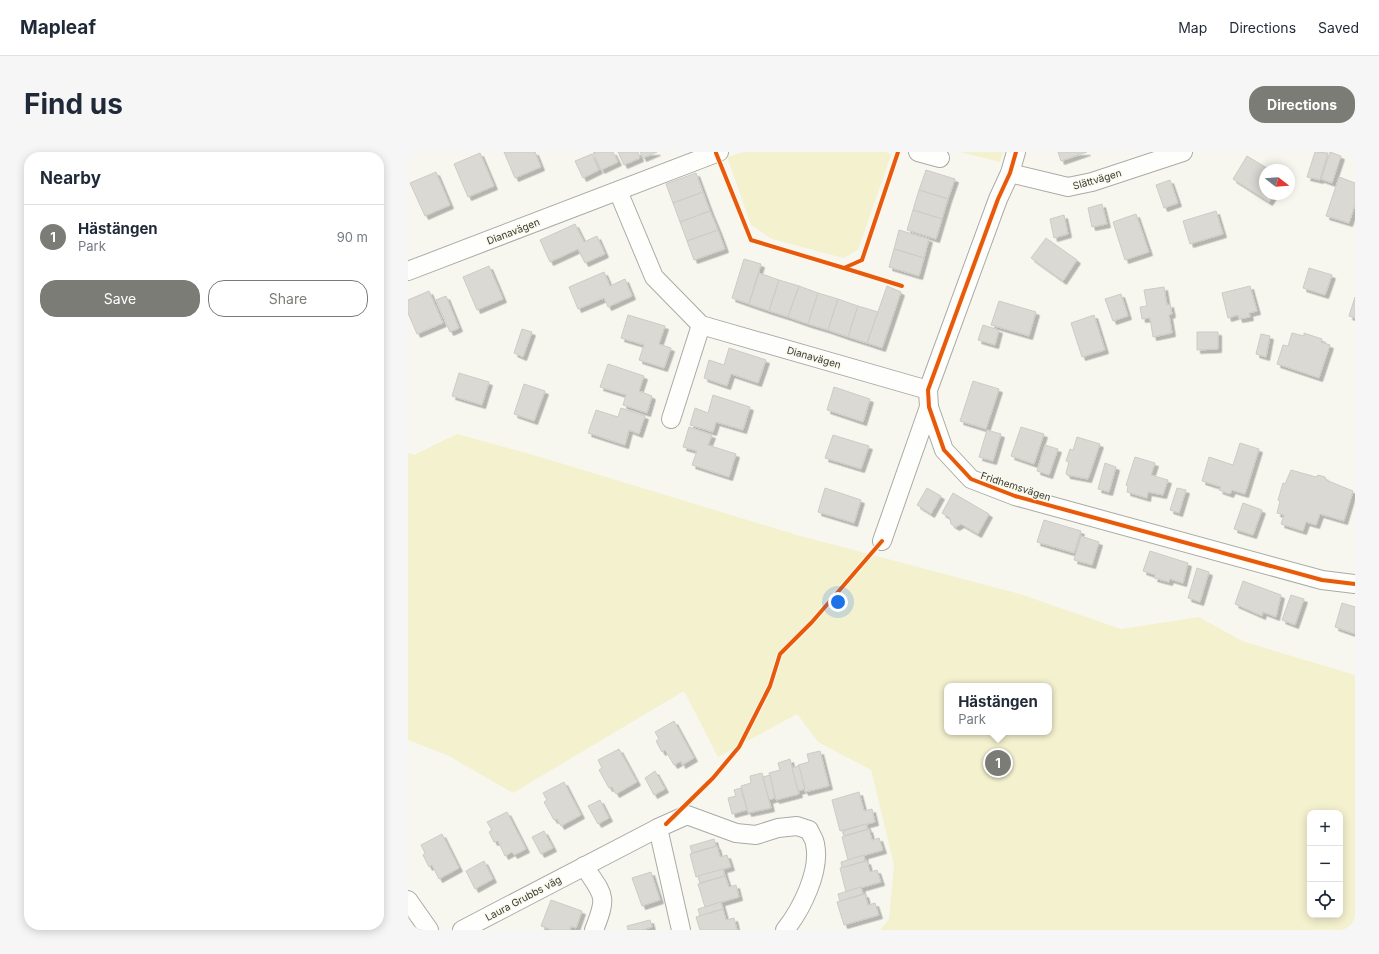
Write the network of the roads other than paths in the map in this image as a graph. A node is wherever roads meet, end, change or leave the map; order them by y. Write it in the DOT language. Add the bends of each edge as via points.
graph roads {
  1 [pos="719,152"];
  2 [pos="918,152"];
  3 [pos="1016,152"];
  4 [pos="1183,152"];
  5 [pos="940,158"];
  6 [pos="1010,173"];
  7 [pos="618,191"];
  8 [pos="408,271"];
  9 [pos="701,325"];
  10 [pos="928,399"];
  11 [pos="670,419"];
  12 [pos="882,541"];
  13 [pos="1355,584"];
  14 [pos="658,828"];
  15 [pos="584,866"];
  16 [pos="408,900"];
  17 [pos="429,930"];
  18 [pos="462,930"];
  19 [pos="594,930"];
  20 [pos="681,930"];
  21 [pos="785,930"];
  1 -- 7 [label="street, Dianavägen"];
  2 -- 5 [label="street"];
  3 -- 6 [label="street"];
  4 -- 6 [label="street, Slättvägen" via="1092,182 1068,187"];
  6 -- 10 [label="street" via="998,198"];
  7 -- 8 [label="street, Dianavägen"];
  7 -- 9 [label="street, Dianavägen" via="654,277"];
  9 -- 10 [label="street, Dianavägen"];
  9 -- 11 [label="street"];
  10 -- 12 [label="street"];
  10 -- 13 [label="street, Fridhemsvägen" via="944,450 971,479 1015,496 1307,576"];
  14 -- 15 [label="street, Laura Grubbs väg"];
  14 -- 20 [label="street"];
  14 -- 21 [label="street, Laura Grubbs väg" via="687,815 736,832 756,835 778,828 797,826 809,830 816,844 816,860 806,896 796,916"];
  15 -- 18 [label="street, Laura Grubbs väg"];
  15 -- 19 [label="street" via="602,893 603,907"];
  16 -- 17 [label="street"];
}
